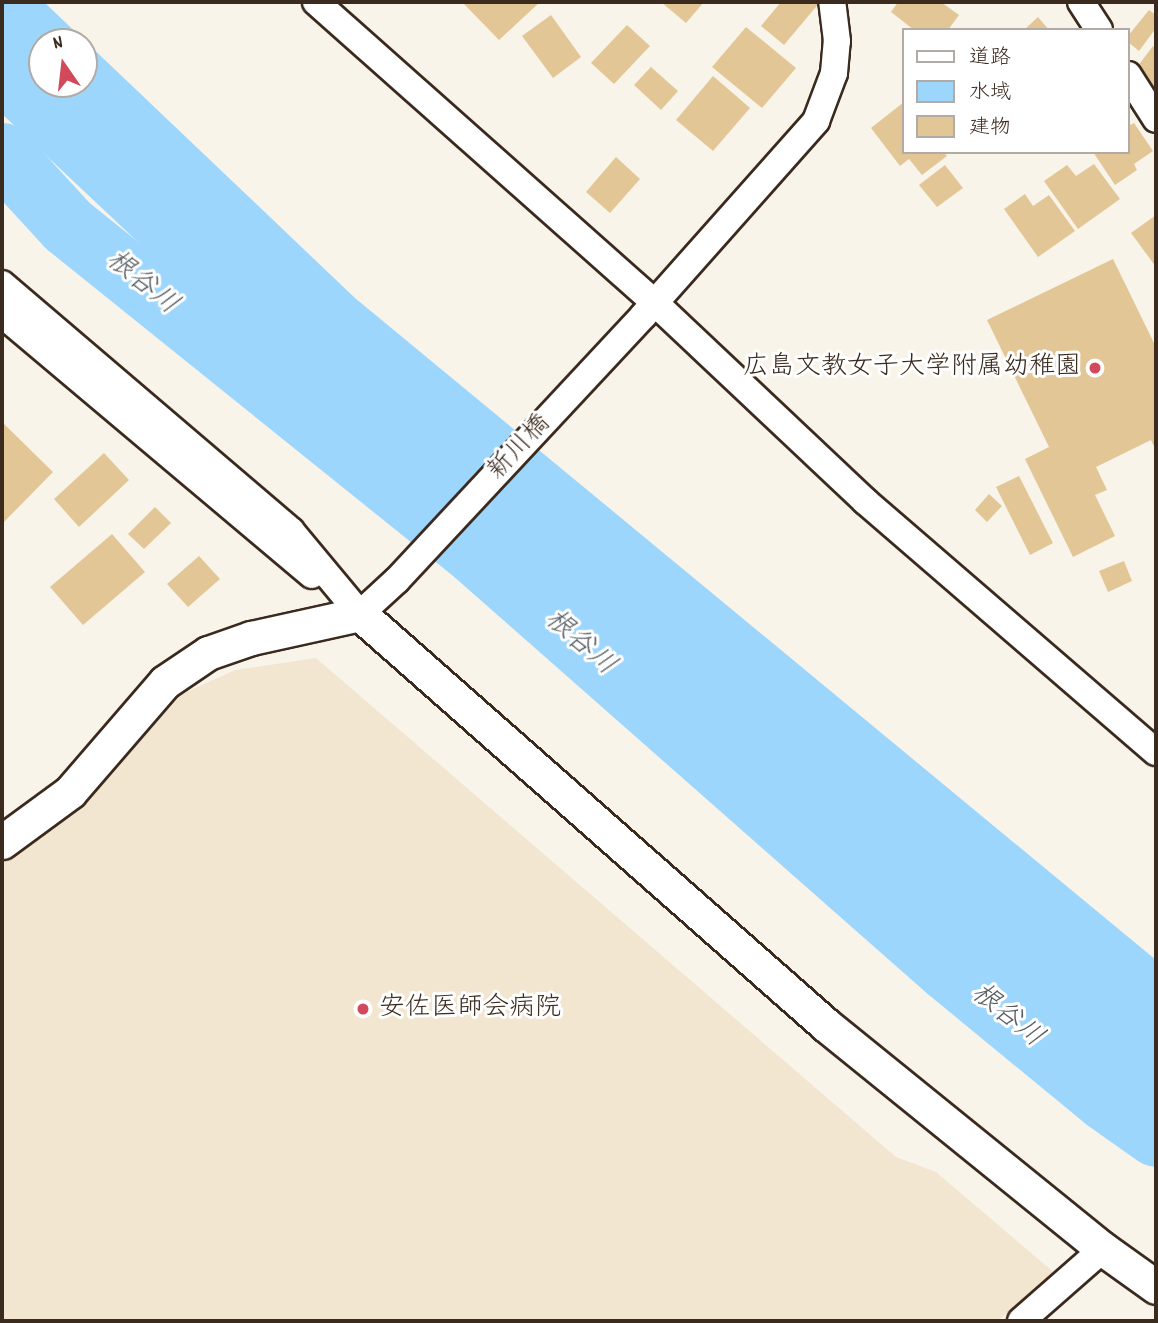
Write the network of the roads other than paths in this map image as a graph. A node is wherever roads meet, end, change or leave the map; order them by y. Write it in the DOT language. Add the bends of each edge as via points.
graph roads {
  1 [pos="316,2"];
  2 [pos="832,2"];
  3 [pos="1081,2"];
  4 [pos="1098,28"];
  5 [pos="1130,78"];
  6 [pos="1156,119"];
  7 [pos="2,284"];
  8 [pos="649,310"];
  9 [pos="2,314"];
  10 [pos="360,614"];
  11 [pos="1156,752"];
  12 [pos="2,842"];
  13 [pos="1103,1249"];
  14 [pos="1156,1287"];
  15 [pos="1021,1321"];
  1 -- 8 [label="street"];
  2 -- 8 [label="street, 新川橋" via="837,41 834,73 816,121"];
  3 -- 4 [label="street"];
  5 -- 6 [label="street"];
  7 -- 10 [label="street" via="291,531"];
  8 -- 10 [label="street, 新川橋"];
  8 -- 11 [label="street"];
  9 -- 10 [label="street"];
  10 -- 12 [label="street" via="251,638 208,653 165,682 70,792"];
  10 -- 13 [label="street" via="826,1025"];
  13 -- 14 [label="street"];
  13 -- 15 [label="street"];
}
